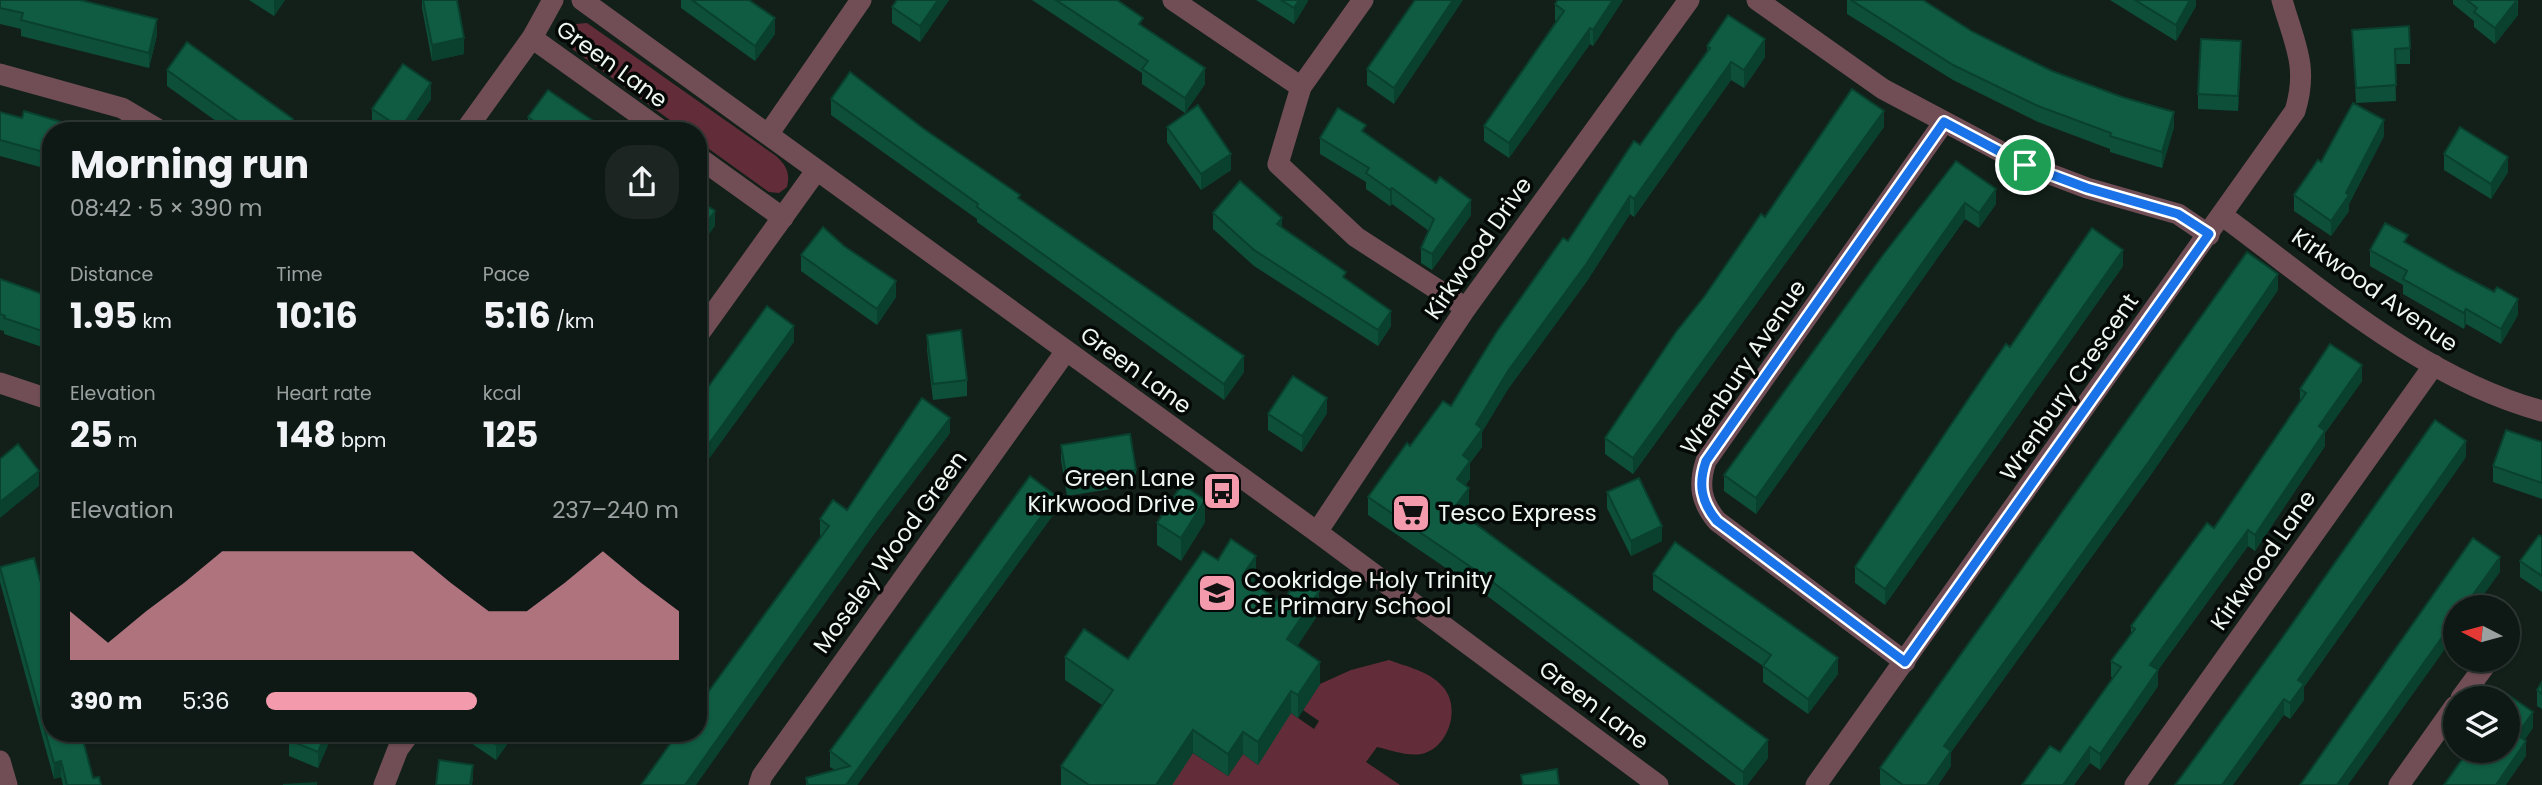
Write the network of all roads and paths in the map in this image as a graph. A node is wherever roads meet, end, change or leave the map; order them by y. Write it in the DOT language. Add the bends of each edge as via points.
graph roads {
  1 [pos="553,0"];
  2 [pos="582,0"];
  3 [pos="861,0"];
  4 [pos="1173,0"];
  5 [pos="1363,0"];
  6 [pos="1689,0"];
  7 [pos="1757,0"];
  8 [pos="2283,0"];
  9 [pos="532,38"];
  10 [pos="0,74"];
  11 [pos="1301,87"];
  12 [pos="146,122"];
  13 [pos="471,122"];
  14 [pos="649,122"];
  15 [pos="1944,122"];
  16 [pos="768,133"];
  17 [pos="707,164"];
  18 [pos="816,171"];
  19 [pos="2223,216"];
  20 [pos="783,218"];
  21 [pos="2209,234"];
  22 [pos="1466,308"];
  23 [pos="707,323"];
  24 [pos="1066,351"];
  25 [pos="2434,365"];
  26 [pos="0,383"];
  27 [pos="42,397"];
  28 [pos="2542,411"];
  29 [pos="1317,532"];
  30 [pos="1905,662"];
  31 [pos="2443,723"];
  32 [pos="404,742"];
  33 [pos="0,761"];
  34 [pos="7,785"];
  35 [pos="384,785"];
  36 [pos="759,785"];
  37 [pos="1658,785"];
  38 [pos="1816,785"];
  39 [pos="2135,785"];
  40 [pos="2399,785"];
  1 -- 9 [label="street"];
  2 -- 16 [label="street, Green Lane"];
  3 -- 16 [label="street"];
  4 -- 11 [label="street"];
  5 -- 11 [label="street"];
  6 -- 22 [label="street, Kirkwood Drive"];
  7 -- 15 [label="street" via="1883,89"];
  8 -- 19 [label="street, Wrenbury Crescent" via="2296,39 2302,88 2295,111"];
  9 -- 13 [label="street"];
  9 -- 14 [label="street, Green Lane"];
  10 -- 12 [label="street" via="122,108"];
  11 -- 22 [label="street" via="1278,164 1356,237"];
  15 -- 21 [label="street" via="2025,165 2178,214"];
  15 -- 30 [label="street, Wrenbury Avenue" via="1706,461 1701,475 1707,509 1717,521"];
  16 -- 18 [label="street, Green Lane"];
  17 -- 20 [label="street"];
  18 -- 20 [label="street"];
  18 -- 24 [label="street, Green Lane"];
  19 -- 21 [label="street, Wrenbury Crescent"];
  19 -- 25 [label="street, Kirkwood Avenue"];
  20 -- 23 [label="street"];
  21 -- 30 [label="street, Wrenbury Crescent"];
  22 -- 29 [label="street, Kirkwood Drive"];
  24 -- 29 [label="street, Green Lane"];
  24 -- 36 [label="street, Moseley Wood Green"];
  25 -- 28 [label="street, Kirkwood Avenue" via="2476,388"];
  25 -- 39 [label="street, Kirkwood Lane"];
  26 -- 27 [label="street"];
  29 -- 37 [label="street, Green Lane"];
  30 -- 38 [label="street, Wrenbury Crescent"];
  31 -- 40 [label="street"];
  32 -- 35 [label="street"];
  33 -- 34 [label="street"];
}
